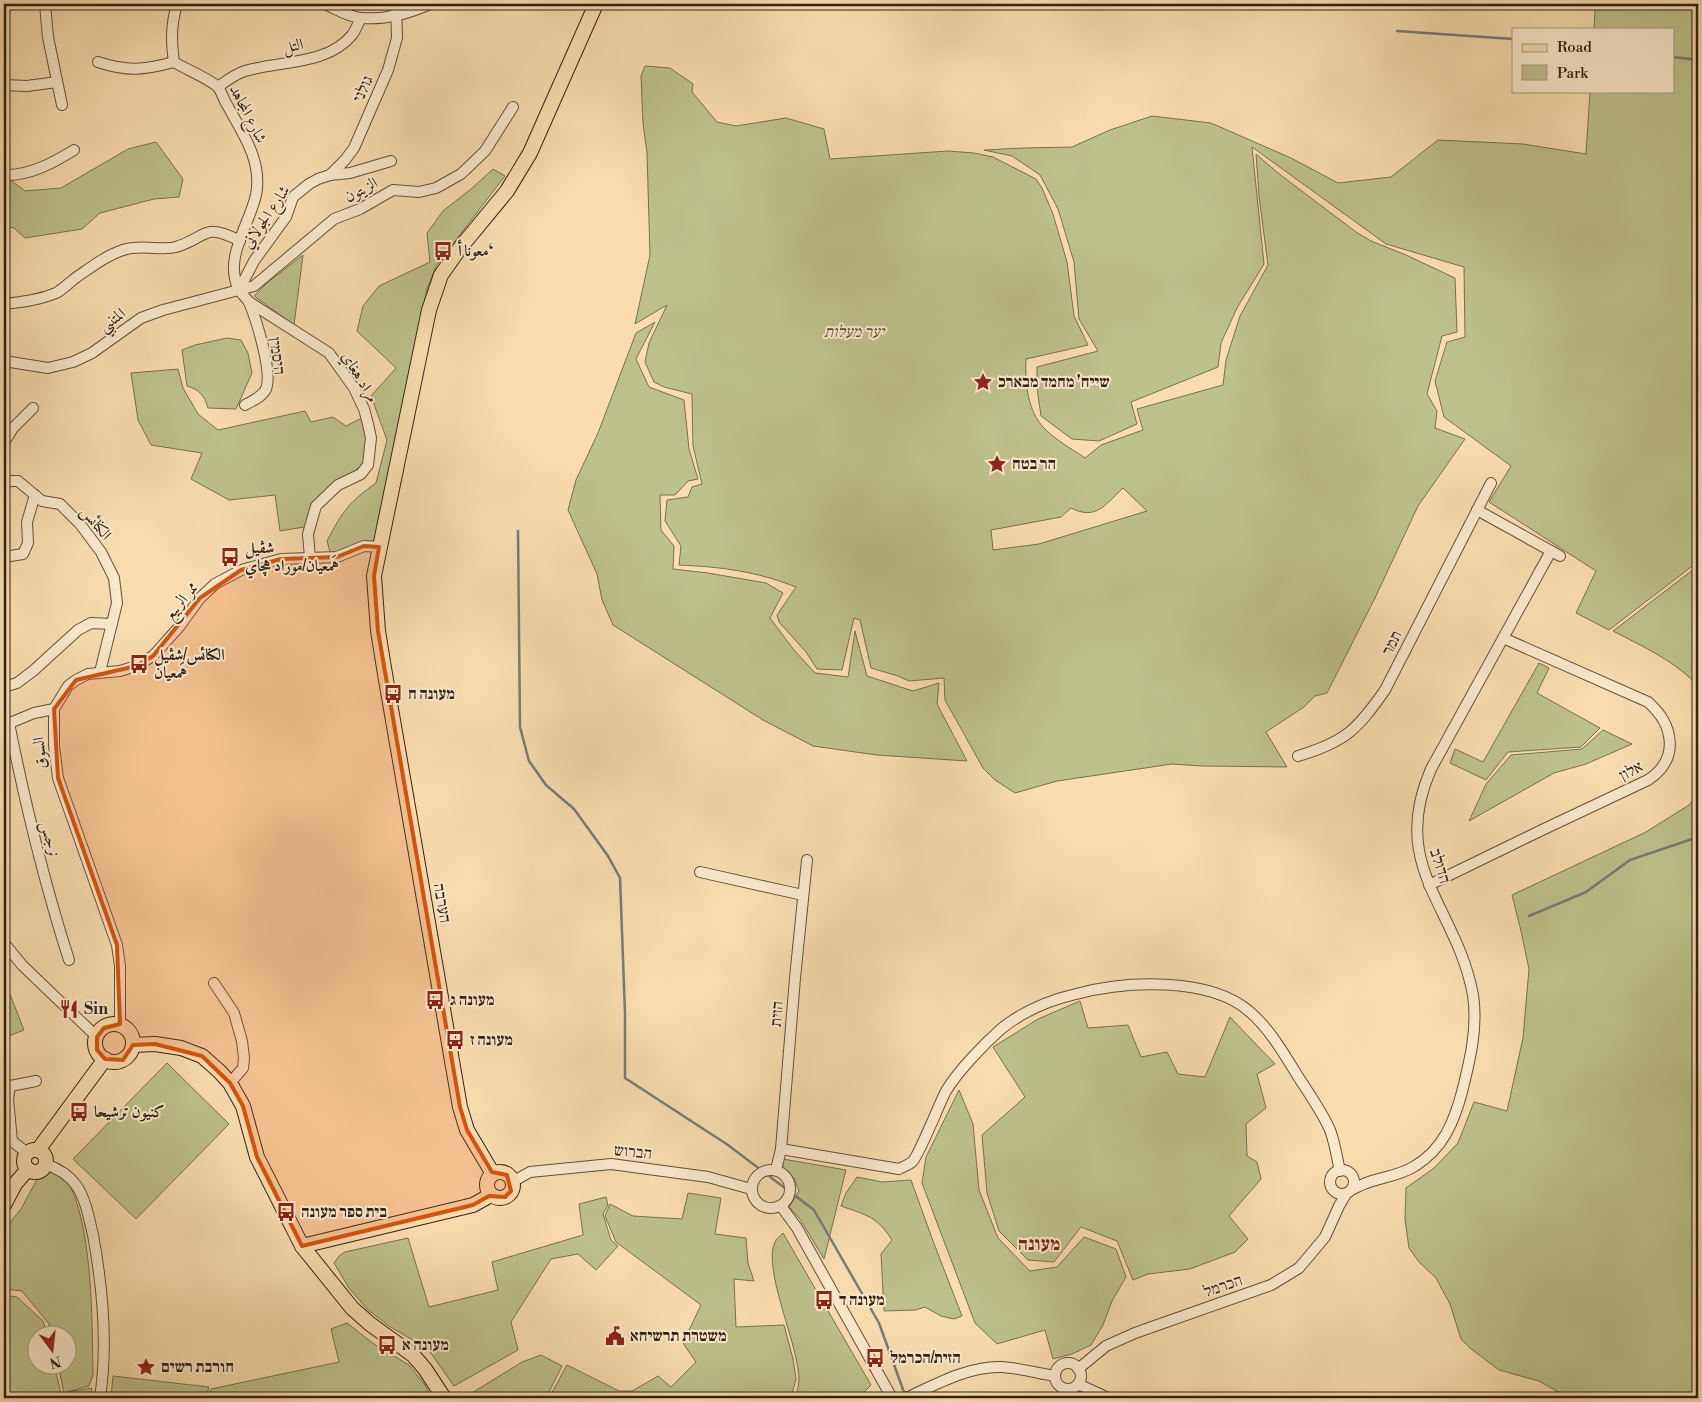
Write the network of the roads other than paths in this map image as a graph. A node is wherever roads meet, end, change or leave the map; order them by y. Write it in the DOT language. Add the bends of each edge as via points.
graph roads {
  1 [pos="45,4"];
  2 [pos="177,4"];
  3 [pos="325,4"];
  4 [pos="396,4"];
  5 [pos="430,4"];
  6 [pos="596,4"];
  7 [pos="397,16"];
  8 [pos="361,18"];
  9 [pos="98,62"];
  10 [pos="174,62"];
  11 [pos="57,82"];
  12 [pos="4,85"];
  13 [pos="218,87"];
  14 [pos="62,105"];
  15 [pos="513,107"];
  16 [pos="74,150"];
  17 [pos="391,161"];
  18 [pos="330,175"];
  19 [pos="4,176"];
  20 [pos="240,241"];
  21 [pos="240,290"];
  22 [pos="249,302"];
  23 [pos="4,304"];
  24 [pos="4,360"];
  25 [pos="245,405"];
  26 [pos="32,408"];
  27 [pos="4,442"];
  28 [pos="4,480"];
  29 [pos="1491,483"];
  30 [pos="35,495"];
  31 [pos="1477,510"];
  32 [pos="379,547"];
  33 [pos="4,557"];
  34 [pos="310,558"];
  35 [pos="112,624"];
  36 [pos="1503,638"];
  37 [pos="100,672"];
  38 [pos="4,687"];
  39 [pos="54,709"];
  40 [pos="7,724"];
  41 [pos="1298,756"];
  42 [pos="807,860"];
  43 [pos="700,872"];
  44 [pos="1429,885"];
  45 [pos="803,895"];
  46 [pos="4,943"];
  47 [pos="69,960"];
  48 [pos="214,984"];
  49 [pos="120,1025"];
  50 [pos="97,1037"];
  51 [pos="133,1044"];
  52 [pos="105,1059"];
  53 [pos="36,1080"];
  54 [pos="230,1083"];
  55 [pos="8,1139"];
  56 [pos="781,1149"];
  57 [pos="33,1152"];
  58 [pos="45,1164"];
  59 [pos="28,1169"];
  60 [pos="776,1170"];
  61 [pos="1345,1172"];
  62 [pos="493,1174"];
  63 [pos="1386,1177"];
  64 [pos="512,1182"];
  65 [pos="751,1189"];
  66 [pos="1349,1192"];
  67 [pos="491,1195"];
  68 [pos="4,1205"];
  69 [pos="781,1206"];
  70 [pos="302,1246"];
  71 [pos="1078,1368"];
  72 [pos="1055,1376"];
  73 [pos="1078,1384"];
  74 [pos="100,1398"];
  75 [pos="444,1398"];
  76 [pos="892,1398"];
  77 [pos="906,1398"];
  78 [pos="1108,1398"];
  1 -- 11 [label="street"];
  2 -- 10 [label="street" via="171,39"];
  3 -- 8 [label="street"];
  4 -- 7 [label="street, גולני"];
  5 -- 7 [label="street"];
  6 -- 32 [label="main road, הערבה" via="530,153 507,191 441,275 429,310"];
  7 -- 8 [label="street"];
  7 -- 18 [label="street, גולני" via="397,38 388,70 354,148"];
  8 -- 13 [label="street, التل" via="353,34 341,46 321,55 244,71"];
  9 -- 10 [label="street" via="135,70"];
  10 -- 13 [label="street, شارع المجاهد"];
  11 -- 12 [label="street"];
  11 -- 14 [label="street"];
  13 -- 20 [label="street, شارع المجاهد" via="246,138 257,176 250,216"];
  15 -- 21 [label="street, الزيتون" via="485,151 461,174 436,188 419,192 393,190 334,219 254,286"];
  16 -- 19 [label="street" via="30,172"];
  17 -- 18 [label="street" via="350,173"];
  18 -- 21 [label="street, شارع الجولاني" via="309,184 293,197 286,217 254,261"];
  20 -- 21 [label="street, شارع المجاهد" via="234,265"];
  20 -- 23 [label="street" via="212,231 174,248 124,250 99,262 57,292 31,301"];
  21 -- 22 [label="street, مراد هغاي"];
  21 -- 24 [label="street, المتنبي" via="141,318 92,353 73,362 48,368"];
  22 -- 25 [label="street, היסמין" via="262,342 268,375 266,389"];
  22 -- 34 [label="street, مراد هغاي" via="329,353 354,388 368,424 371,438 368,464 361,474 338,486 316,506 308,534"];
  26 -- 27 [label="street"];
  28 -- 30 [label="street, الكنائس" via="18,481"];
  29 -- 31 [label="street, תמר"];
  30 -- 33 [label="street" via="27,522 28,543 23,554"];
  30 -- 35 [label="street, الكنائس" via="42,502 60,504 80,524 100,552 114,578 117,603"];
  31 -- 36 [label="street, הדולב" via="1556,553"];
  31 -- 41 [label="street, תמר" via="1385,690 1353,730 1337,742"];
  32 -- 34 [label="street, ممر الربيع" via="364,546 337,557"];
  32 -- 62 [label="main road, הערבה" via="374,576 378,631 460,1107 467,1130"];
  34 -- 37 [label="street, ممر الربيع" via="264,562 215,584 153,656 120,671"];
  35 -- 37 [label="street"];
  35 -- 38 [label="street" via="91,623 78,630 33,671"];
  36 -- 44 [label="street, הדולב" via="1425,784 1416,824 1421,863"];
  36 -- 44 [label="street, אלון" via="1648,702 1667,730 1669,754 1657,774 1648,780"];
  37 -- 39 [label="street" via="88,674 68,686"];
  39 -- 40 [label="street"];
  39 -- 49 [label="street, السوق" via="58,778 117,946"];
  40 -- 47 [label="street, نرجس" via="54,914"];
  42 -- 45 [label="street, הזית"];
  43 -- 45 [label="street"];
  44 -- 63 [label="street, הדולב" via="1468,973 1474,1014 1471,1053 1449,1132 1439,1146 1414,1166"];
  45 -- 56 [label="street, הזית"];
  46 -- 50 [label="street" via="22,965"];
  48 -- 54 [label="street" via="234,1013 242,1041 243,1068"];
  49 -- 50 [label="main road" via="109,1025"];
  49 -- 51 [label="main road" via="131,1035"];
  50 -- 52 [label="main road" via="97,1050"];
  51 -- 52 [label="main road" via="132,1051 123,1060"];
  51 -- 54 [label="main road" via="181,1048 202,1056"];
  52 -- 57 [label="main road"];
  53 -- 55 [label="street" via="10,1086"];
  54 -- 70 [label="main road" via="243,1106 257,1157"];
  55 -- 57 [label="street"];
  56 -- 60 [label="street, הזית"];
  56 -- 61 [label="street" via="899,1169 914,1161 946,1090 1001,1030 1023,1014 1076,994 1146,984 1206,990 1232,1000 1250,1012 1277,1043 1319,1108"];
  57 -- 58 [label="main road" via="45,1157"];
  57 -- 59 [label="main road" via="24,1160"];
  58 -- 59 [label="main road" via="41,1170"];
  58 -- 74 [label="street" via="64,1173 76,1185 90,1224 103,1304 104,1371"];
  59 -- 68 [label="main road"];
  60 -- 65 [label="street" via="762,1171"];
  60 -- 69 [label="street" via="785,1175 791,1187 786,1202"];
  61 -- 63 [label="street, הדולב" via="1365,1179"];
  61 -- 66 [label="street" via="1354,1180"];
  61 -- 66 [label="street" via="1333,1175 1331,1183 1334,1191"];
  62 -- 64 [label="main road" via="503,1173"];
  62 -- 67 [label="main road" via="487,1185"];
  63 -- 66 [label="street, הדולב" via="1367,1182"];
  64 -- 65 [label="street, הברוש" via="530,1172 611,1164 708,1177"];
  64 -- 67 [label="main road" via="511,1191 505,1197"];
  65 -- 69 [label="street" via="752,1196 761,1206"];
  66 -- 71 [label="street, הכרמל" via="1338,1206 1325,1237 1299,1268 1270,1285 1134,1333 1106,1346"];
  67 -- 70 [label="main road" via="473,1205"];
  69 -- 76 [label="street" via="797,1228"];
  70 -- 75 [label="main road" via="352,1308 413,1355"];
  71 -- 72 [label="street" via="1066,1363 1058,1368"];
  71 -- 73 [label="street" via="1081,1376"];
  72 -- 73 [label="street" via="1059,1386 1066,1389"];
  72 -- 77 [label="street" via="1001,1368 979,1369"];
  73 -- 78 [label="street"];
}
